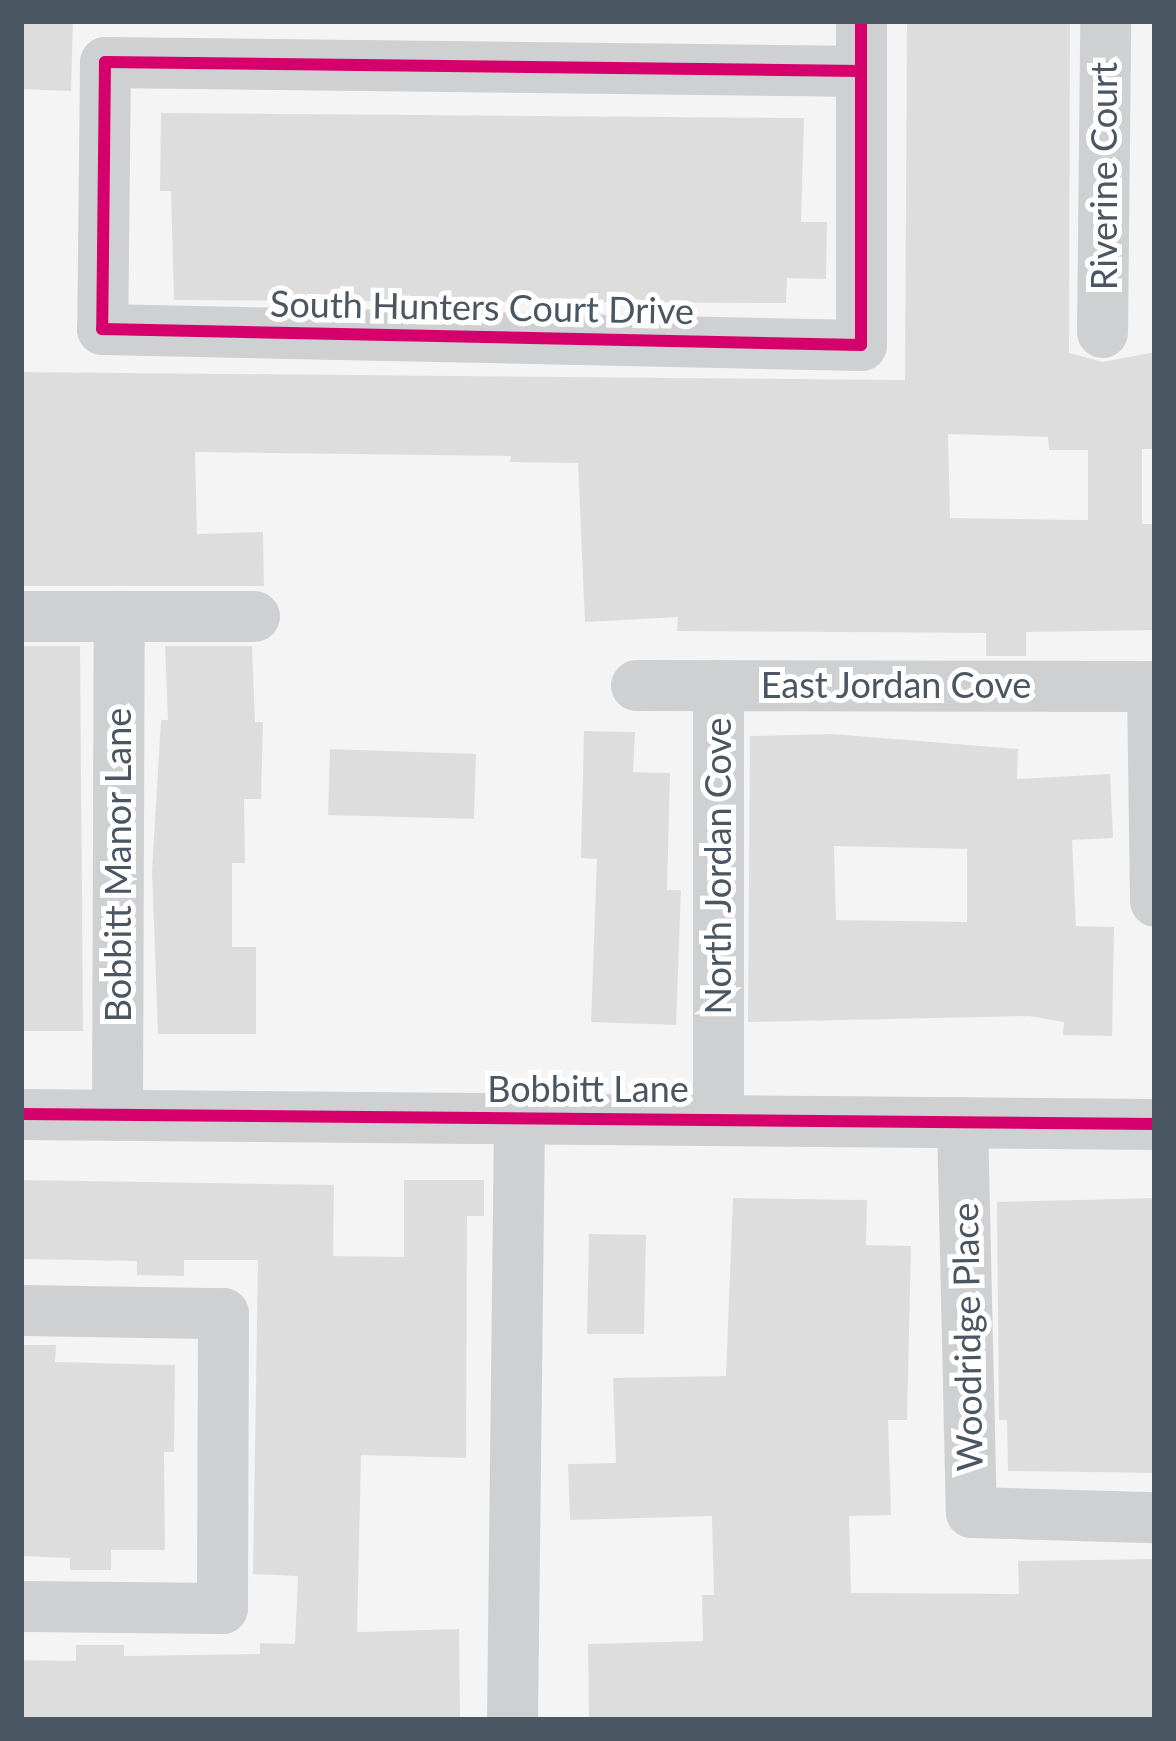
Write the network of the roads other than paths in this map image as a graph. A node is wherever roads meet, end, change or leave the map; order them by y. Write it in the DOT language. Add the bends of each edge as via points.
graph roads {
  1 [pos="1105,21"];
  2 [pos="861,46"];
  3 [pos="1102,332"];
  4 [pos="21,616"];
  5 [pos="118,616"];
  6 [pos="254,616"];
  7 [pos="636,685"];
  8 [pos="718,685"];
  9 [pos="1154,686"];
  10 [pos="1155,901"];
  11 [pos="21,1114"];
  12 [pos="117,1114"];
  13 [pos="519,1118"];
  14 [pos="718,1120"];
  15 [pos="962,1122"];
  16 [pos="1155,1124"];
  17 [pos="21,1310"];
  18 [pos="1155,1517"];
  19 [pos="21,1606"];
  20 [pos="512,1720"];
  1 -- 3 [label="street, Riverine Court"];
  2 -- 2 [label="street, South Hunters Court Drive" via="105,62 102,329 861,345"];
  4 -- 5 [label="street"];
  5 -- 6 [label="street"];
  5 -- 12 [label="street, Bobbitt Manor Lane"];
  7 -- 8 [label="street, East Jordan Cove"];
  8 -- 9 [label="street, East Jordan Cove"];
  8 -- 14 [label="street, North Jordan Cove"];
  9 -- 10 [label="street"];
  11 -- 12 [label="street, Bobbitt Lane"];
  12 -- 13 [label="street, Bobbitt Lane"];
  13 -- 14 [label="street, Bobbitt Lane"];
  13 -- 20 [label="street"];
  14 -- 15 [label="street, Bobbitt Lane"];
  15 -- 16 [label="street, Bobbitt Lane"];
  15 -- 18 [label="street, Woodridge Place" via="971,1513"];
  17 -- 19 [label="street" via="223,1313 221,1608"];
}
